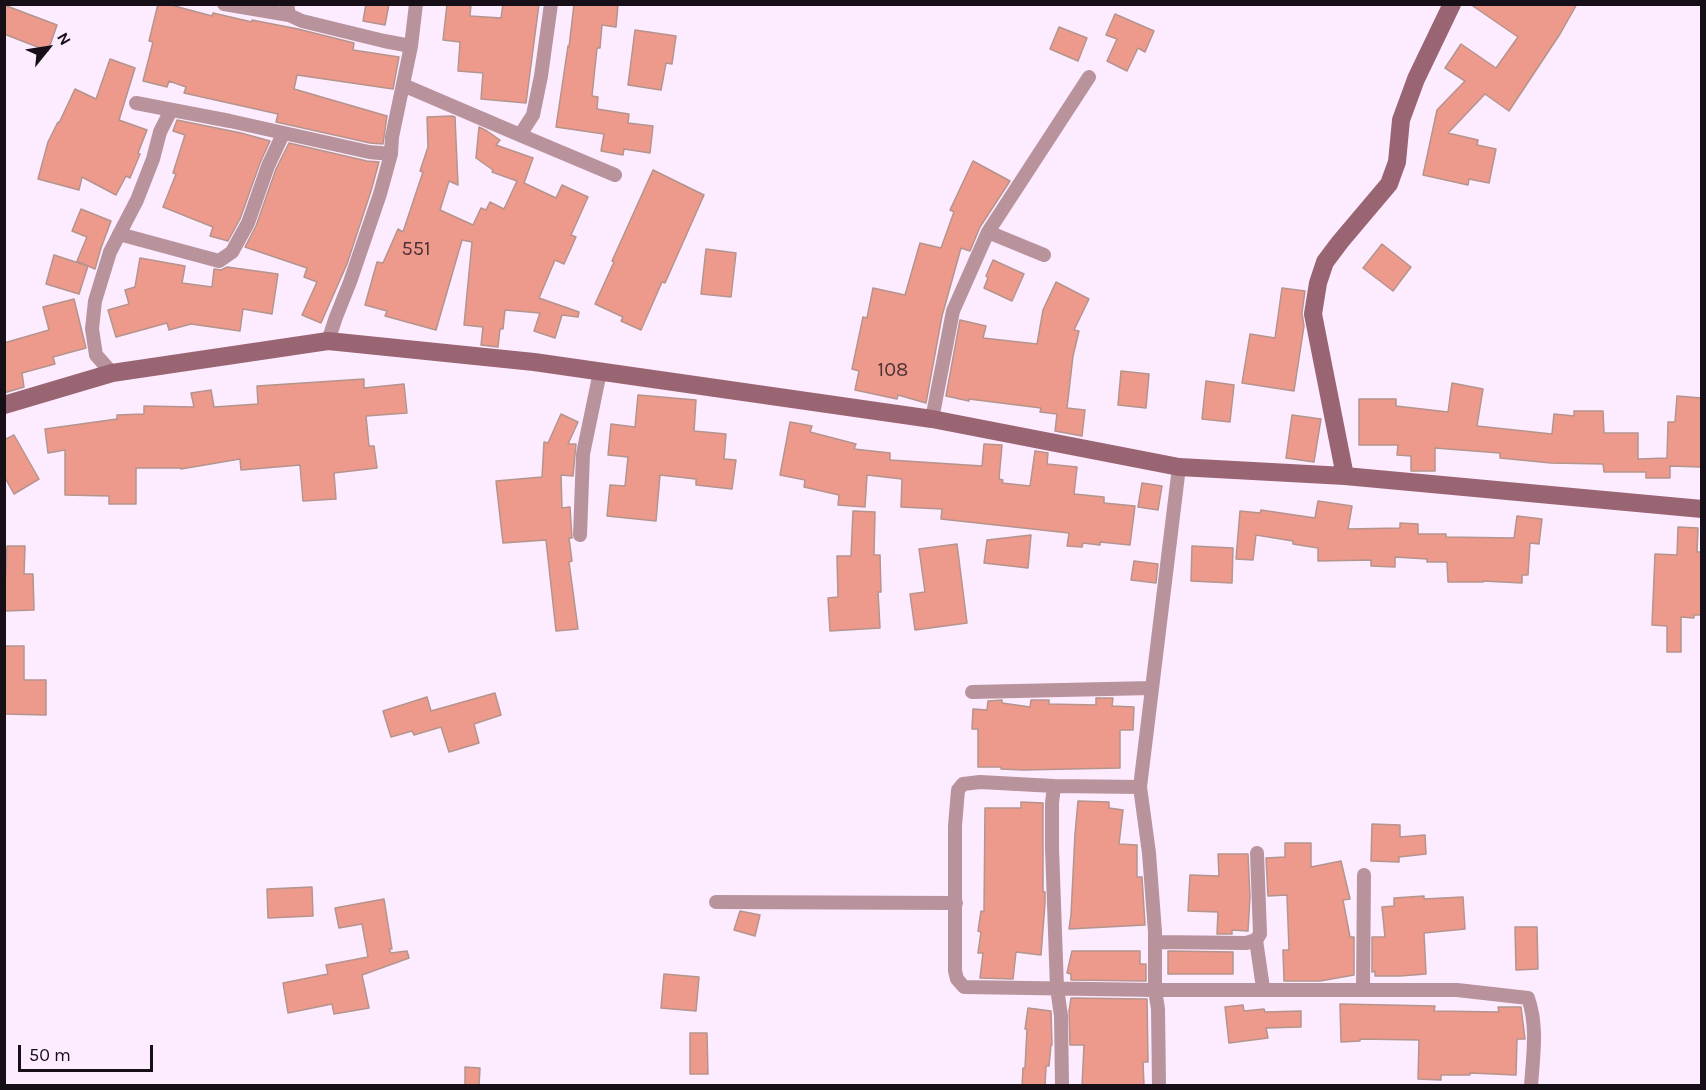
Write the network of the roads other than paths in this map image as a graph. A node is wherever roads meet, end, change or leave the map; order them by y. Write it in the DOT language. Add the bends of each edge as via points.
graph roads {
  1 [pos="224,4"];
  2 [pos="416,4"];
  3 [pos="551,4"];
  4 [pos="1452,4"];
  5 [pos="288,10"];
  6 [pos="411,46"];
  7 [pos="1089,77"];
  8 [pos="403,85"];
  9 [pos="136,103"];
  10 [pos="171,110"];
  11 [pos="283,134"];
  12 [pos="520,135"];
  13 [pos="391,154"];
  14 [pos="615,175"];
  15 [pos="988,232"];
  16 [pos="119,234"];
  17 [pos="1044,255"];
  18 [pos="328,341"];
  19 [pos="600,372"];
  20 [pos="112,373"];
  21 [pos="4,405"];
  22 [pos="932,418"];
  23 [pos="1179,467"];
  24 [pos="1345,476"];
  25 [pos="1701,509"];
  26 [pos="580,536"];
  27 [pos="1152,688"];
  28 [pos="972,692"];
  29 [pos="1054,786"];
  30 [pos="1140,787"];
  31 [pos="1257,853"];
  32 [pos="1364,875"];
  33 [pos="716,902"];
  34 [pos="956,903"];
  35 [pos="1256,940"];
  36 [pos="1155,942"];
  37 [pos="1058,988"];
  38 [pos="1263,988"];
  39 [pos="1363,988"];
  40 [pos="1155,990"];
  41 [pos="1062,1086"];
  42 [pos="1159,1086"];
  43 [pos="1531,1086"];
  1 -- 5 [label="street"];
  2 -- 6 [label="street"];
  3 -- 12 [label="street" via="533,115"];
  4 -- 24 [label="street" via="1401,120 1397,162 1389,184 1325,262 1318,283 1313,314"];
  5 -- 6 [label="street" via="302,21"];
  6 -- 8 [label="street"];
  7 -- 15 [label="street"];
  8 -- 12 [label="street"];
  8 -- 13 [label="street"];
  9 -- 10 [label="street"];
  10 -- 11 [label="street"];
  10 -- 16 [label="street"];
  11 -- 13 [label="street"];
  11 -- 16 [label="street" via="248,223 232,252 219,261"];
  12 -- 14 [label="street"];
  13 -- 18 [label="street"];
  15 -- 17 [label="street"];
  15 -- 22 [label="street" via="953,311"];
  16 -- 20 [label="street" via="95,302 92,329 96,355"];
  18 -- 19 [label="street"];
  18 -- 20 [label="street"];
  19 -- 22 [label="street"];
  19 -- 26 [label="street" via="583,454"];
  20 -- 21 [label="street"];
  22 -- 23 [label="street"];
  23 -- 24 [label="street"];
  23 -- 27 [label="street"];
  24 -- 25 [label="street"];
  27 -- 28 [label="street"];
  27 -- 30 [label="street"];
  29 -- 30 [label="street"];
  29 -- 34 [label="street" via="963,784 958,790 955,826"];
  29 -- 37 [label="street" via="1052,848"];
  30 -- 36 [label="street"];
  31 -- 35 [label="street" via="1260,934"];
  32 -- 39 [label="street"];
  33 -- 34 [label="street"];
  34 -- 37 [label="street" via="955,971 964,987"];
  35 -- 36 [label="street"];
  35 -- 38 [label="street"];
  36 -- 40 [label="street"];
  37 -- 40 [label="street"];
  37 -- 41 [label="street"];
  38 -- 39 [label="street"];
  38 -- 40 [label="street"];
  39 -- 43 [label="street" via="1457,990 1528,998 1534,1040"];
  40 -- 42 [label="street"];
}
